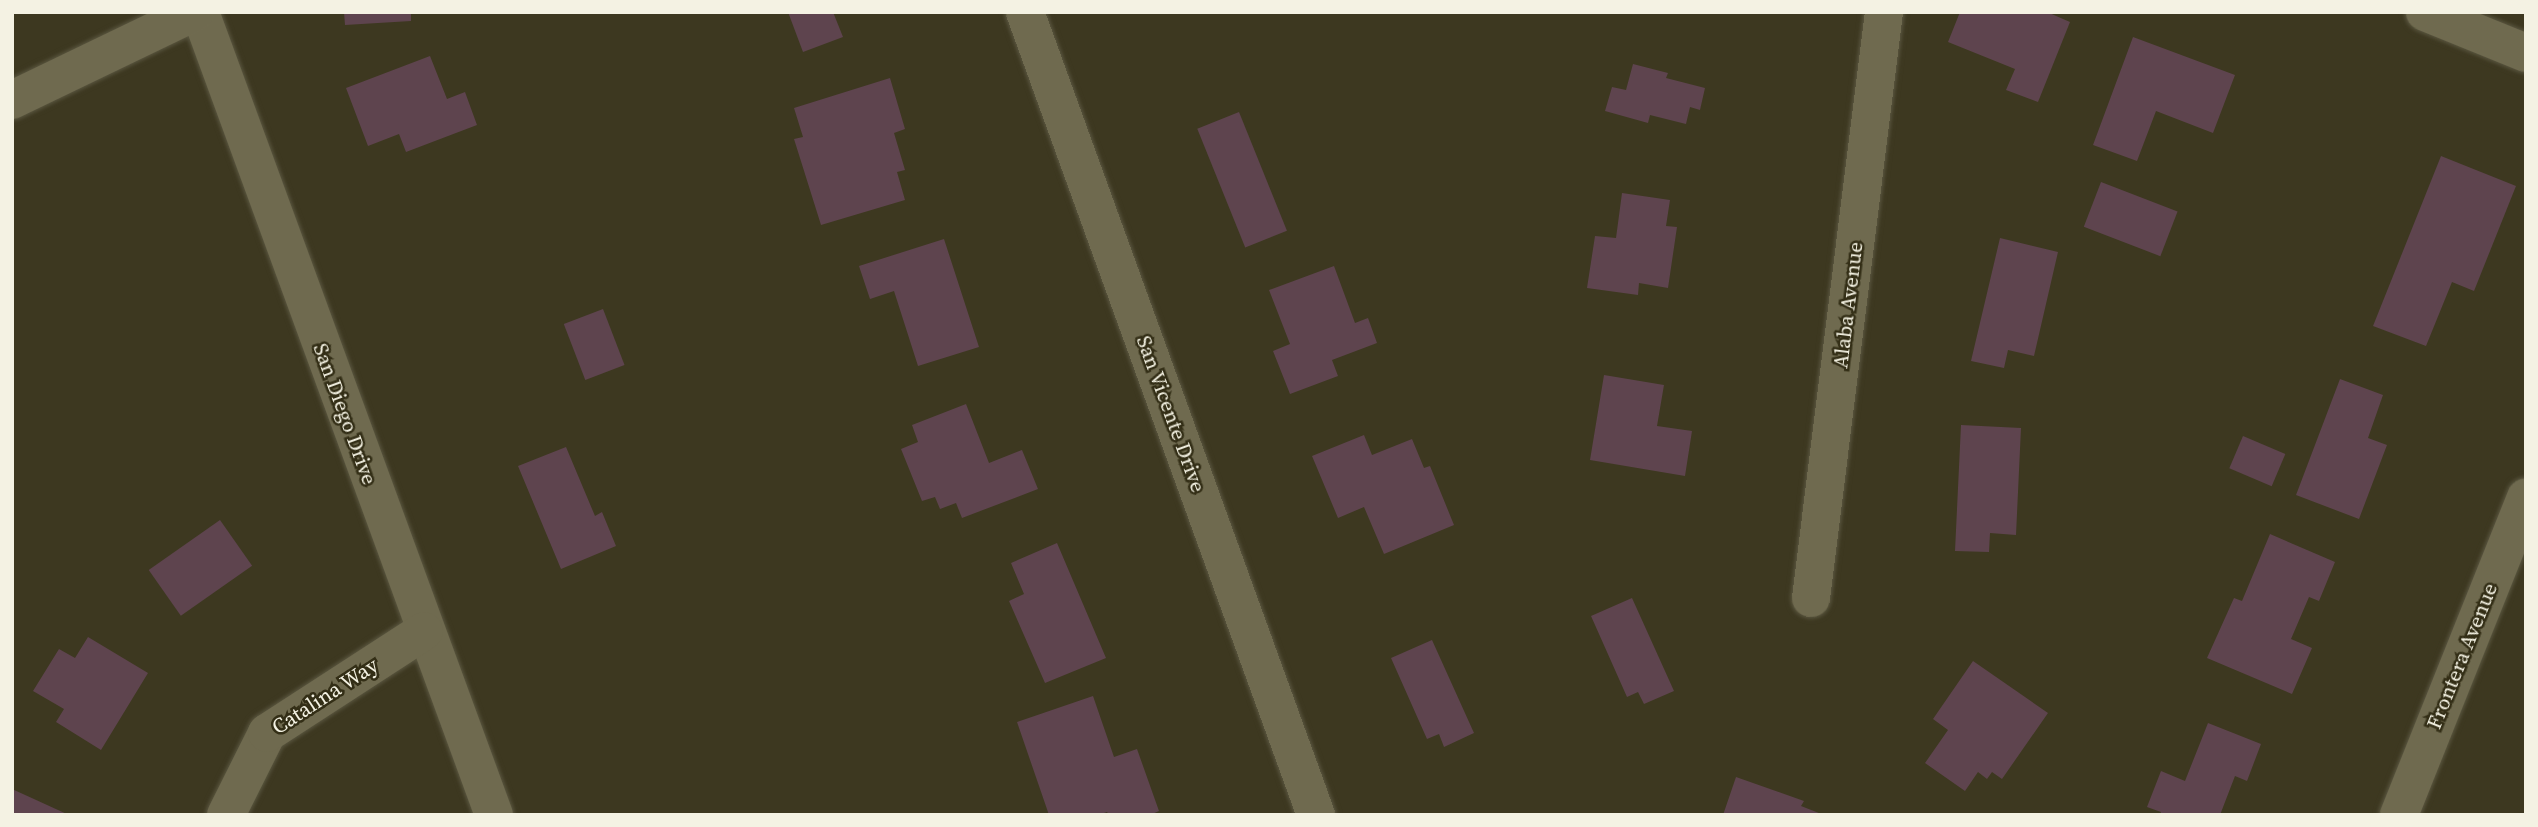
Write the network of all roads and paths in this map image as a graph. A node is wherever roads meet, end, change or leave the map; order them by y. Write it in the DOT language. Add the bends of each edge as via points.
graph roads {
  1 [pos="198,12"];
  2 [pos="1026,12"];
  3 [pos="1884,12"];
  4 [pos="2425,12"];
  5 [pos="2526,52"];
  6 [pos="12,100"];
  7 [pos="2526,497"];
  8 [pos="1811,598"];
  9 [pos="424,631"];
  10 [pos="226,815"];
  11 [pos="494,815"];
  12 [pos="1316,815"];
  13 [pos="2399,815"];
  1 -- 6 [label="street"];
  1 -- 9 [label="street, San Diego Drive"];
  2 -- 12 [label="street, San Vicente Drive"];
  3 -- 8 [label="street, Alaba Avenue"];
  4 -- 5 [label="street"];
  7 -- 13 [label="street, Frontera Avenue"];
  9 -- 10 [label="street, Catalina Way" via="267,733"];
  9 -- 11 [label="street, San Diego Drive"];
}
